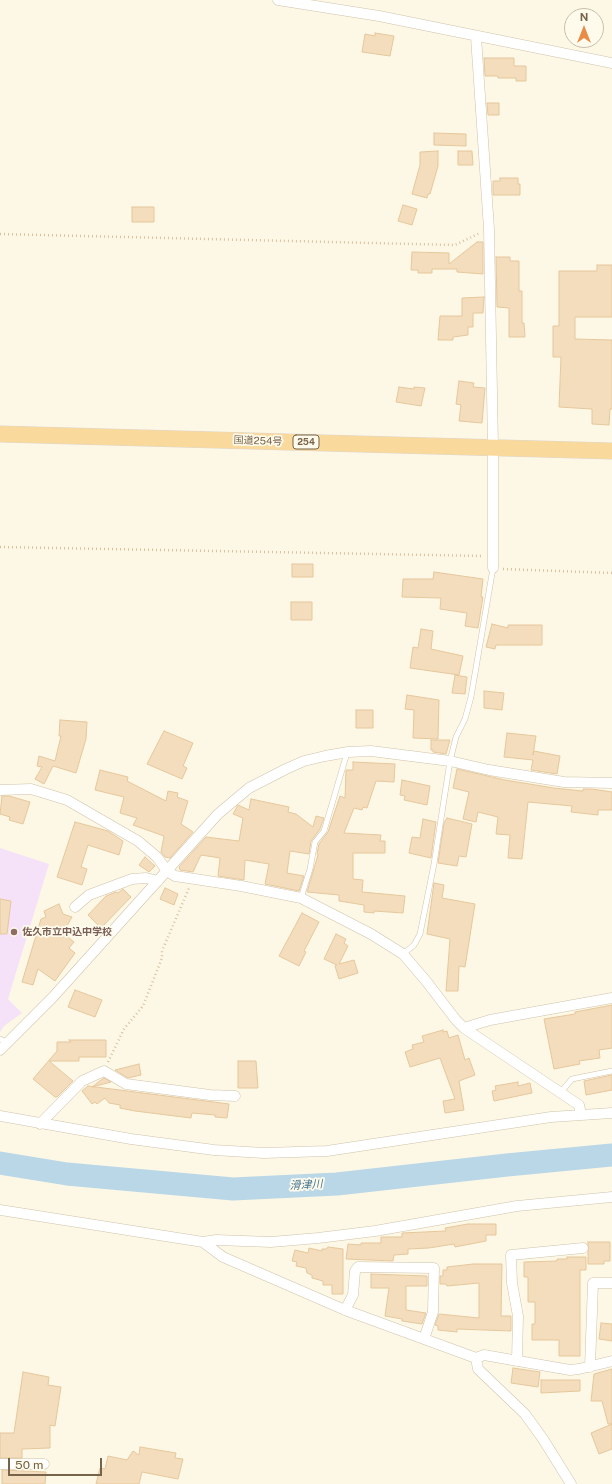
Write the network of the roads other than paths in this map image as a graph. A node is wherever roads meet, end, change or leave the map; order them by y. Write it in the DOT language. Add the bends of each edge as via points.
graph roads {
  1 [pos="278,0"];
  2 [pos="476,36"];
  3 [pos="612,63"];
  4 [pos="0,434"];
  5 [pos="493,448"];
  6 [pos="612,451"];
  7 [pos="493,568"];
  8 [pos="348,752"];
  9 [pos="450,761"];
  10 [pos="612,783"];
  11 [pos="0,790"];
  12 [pos="167,871"];
  13 [pos="158,881"];
  14 [pos="301,898"];
  15 [pos="75,907"];
  16 [pos="403,954"];
  17 [pos="612,998"];
  18 [pos="464,1028"];
  19 [pos="2,1044"];
  20 [pos="612,1071"];
  21 [pos="560,1093"];
  22 [pos="235,1096"];
  23 [pos="612,1113"];
  24 [pos="581,1114"];
  25 [pos="0,1116"];
  26 [pos="40,1124"];
  27 [pos="612,1197"];
  28 [pos="0,1210"];
  29 [pos="203,1242"];
  30 [pos="583,1248"];
  31 [pos="612,1283"];
  32 [pos="345,1310"];
  33 [pos="424,1339"];
  34 [pos="476,1358"];
  35 [pos="517,1361"];
  36 [pos="612,1361"];
  37 [pos="590,1367"];
  38 [pos="0,1464"];
  39 [pos="44,1464"];
  40 [pos="571,1484"];
  1 -- 2 [label="street" via="379,16"];
  2 -- 3 [label="street"];
  2 -- 5 [label="street" via="489,229"];
  4 -- 5 [label="highway, 国道254号 / 254"];
  5 -- 6 [label="highway, 国道254号 / 254"];
  5 -- 7 [label="street"];
  7 -- 9 [label="lane" via="471,697"];
  8 -- 9 [label="street" via="370,751"];
  8 -- 12 [label="street" via="304,761 249,788 218,814"];
  8 -- 14 [label="lane" via="324,831 315,842"];
  9 -- 10 [label="street" via="564,782"];
  9 -- 16 [label="lane" via="420,934 414,945"];
  11 -- 12 [label="street" via="31,789 67,800 138,841 157,857"];
  12 -- 13 [label="street"];
  12 -- 14 [label="street" via="175,876"];
  13 -- 15 [label="street" via="146,878 124,881 89,895"];
  13 -- 19 [label="street" via="53,997"];
  14 -- 16 [label="street"];
  16 -- 18 [label="street"];
  17 -- 18 [label="street" via="490,1020"];
  18 -- 21 [label="street"];
  20 -- 21 [label="lane" via="572,1079"];
  21 -- 24 [label="street" via="579,1105"];
  22 -- 26 [label="street" via="126,1084 104,1071 82,1081"];
  23 -- 24 [label="street"];
  24 -- 26 [label="street" via="327,1151 264,1153 214,1150"];
  25 -- 26 [label="street"];
  27 -- 29 [label="street" via="517,1206 375,1231 318,1238 271,1242"];
  28 -- 29 [label="street"];
  29 -- 32 [label="street" via="223,1257"];
  30 -- 35 [label="street" via="511,1255 512,1283 518,1316"];
  31 -- 37 [label="street" via="594,1283"];
  32 -- 33 [label="street"];
  32 -- 33 [label="street" via="352,1295 355,1271 358,1267 434,1268 433,1312"];
  33 -- 34 [label="street"];
  34 -- 35 [label="street" via="484,1355"];
  34 -- 40 [label="street" via="478,1369 525,1414"];
  35 -- 37 [label="street" via="570,1370"];
  36 -- 37 [label="street"];
  38 -- 39 [label="street"];
}
